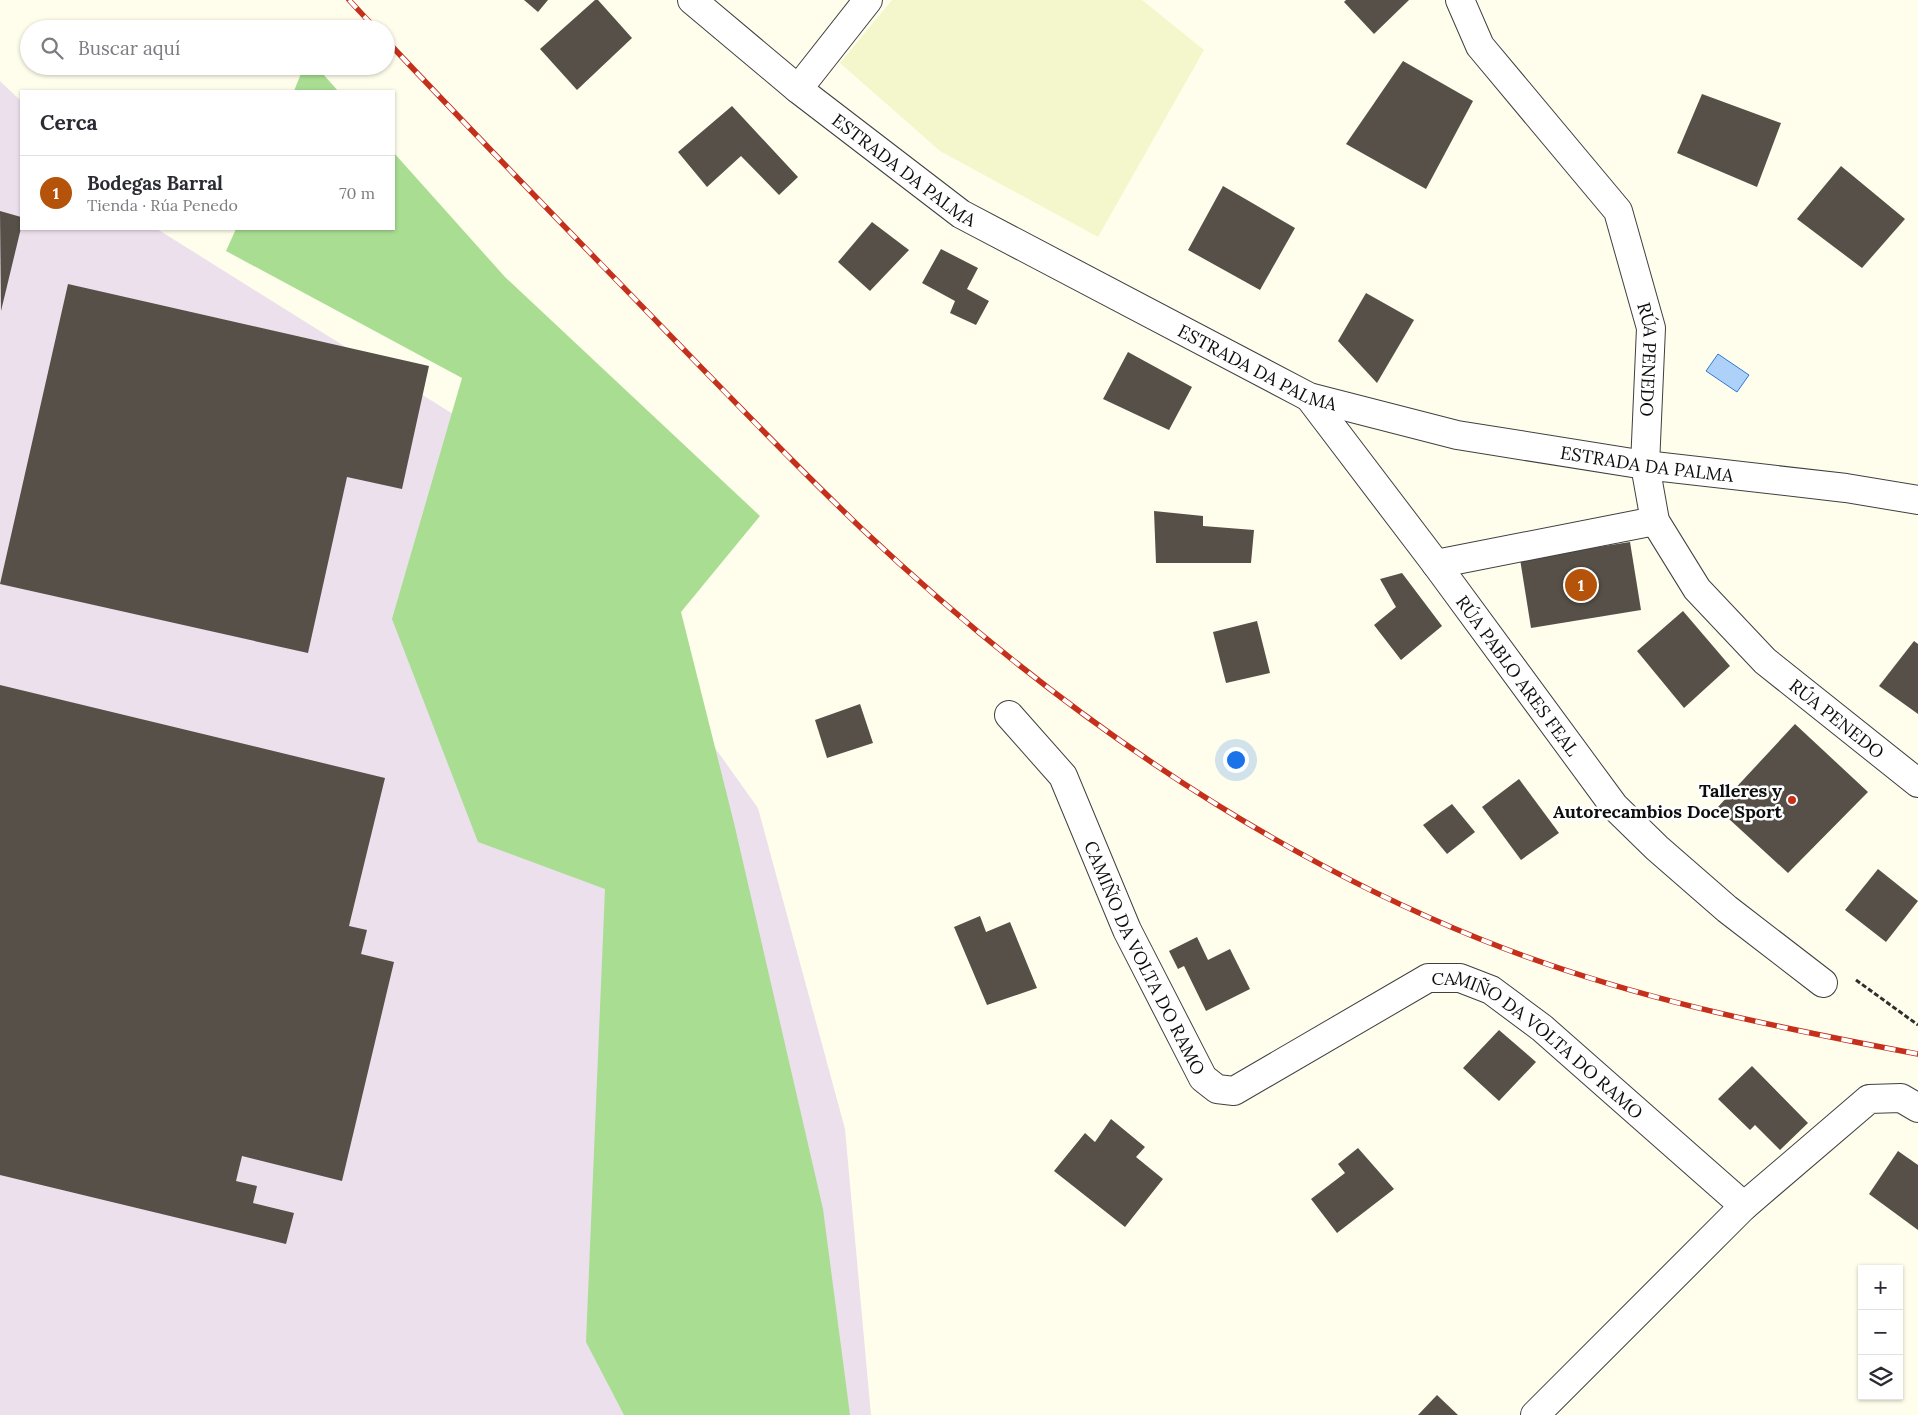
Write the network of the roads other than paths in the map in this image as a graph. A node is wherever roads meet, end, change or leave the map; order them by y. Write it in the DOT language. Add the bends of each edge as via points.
graph roads {
  1 [pos="692,0"];
  2 [pos="868,0"];
  3 [pos="1460,0"];
  4 [pos="798,89"];
  5 [pos="1309,397"];
  6 [pos="1646,465"];
  7 [pos="1918,500"];
  8 [pos="1655,521"];
  9 [pos="1436,564"];
  10 [pos="1009,715"];
  11 [pos="1918,783"];
  12 [pos="1822,983"];
  13 [pos="1918,1108"];
  14 [pos="1744,1206"];
  15 [pos="1535,1415"];
  1 -- 4 [label="street, ESTRADA DA PALMA"];
  2 -- 4 [label="street"];
  3 -- 6 [label="street, RÚA PENEDO" via="1480,46 1618,211 1651,328"];
  4 -- 5 [label="street, ESTRADA DA PALMA" via="961,214"];
  5 -- 6 [label="street, ESTRADA DA PALMA" via="1457,435"];
  5 -- 9 [label="street, RÚA PABLO ARES FEAL"];
  6 -- 7 [label="street, ESTRADA DA PALMA" via="1846,488"];
  6 -- 8 [label="street, RÚA PENEDO"];
  8 -- 9 [label="street"];
  8 -- 11 [label="street, RÚA PENEDO" via="1697,589 1765,661"];
  9 -- 12 [label="street, RÚA PABLO ARES FEAL" via="1614,806 1720,902"];
  10 -- 14 [label="street, CAMIÑO DA VOLTA DO RAMO" via="1063,776 1127,930 1202,1078 1217,1089 1234,1091 1428,978 1460,978 1491,990 1542,1028"];
  13 -- 14 [label="street" via="1901,1098 1869,1099"];
  14 -- 15 [label="street"];
}
